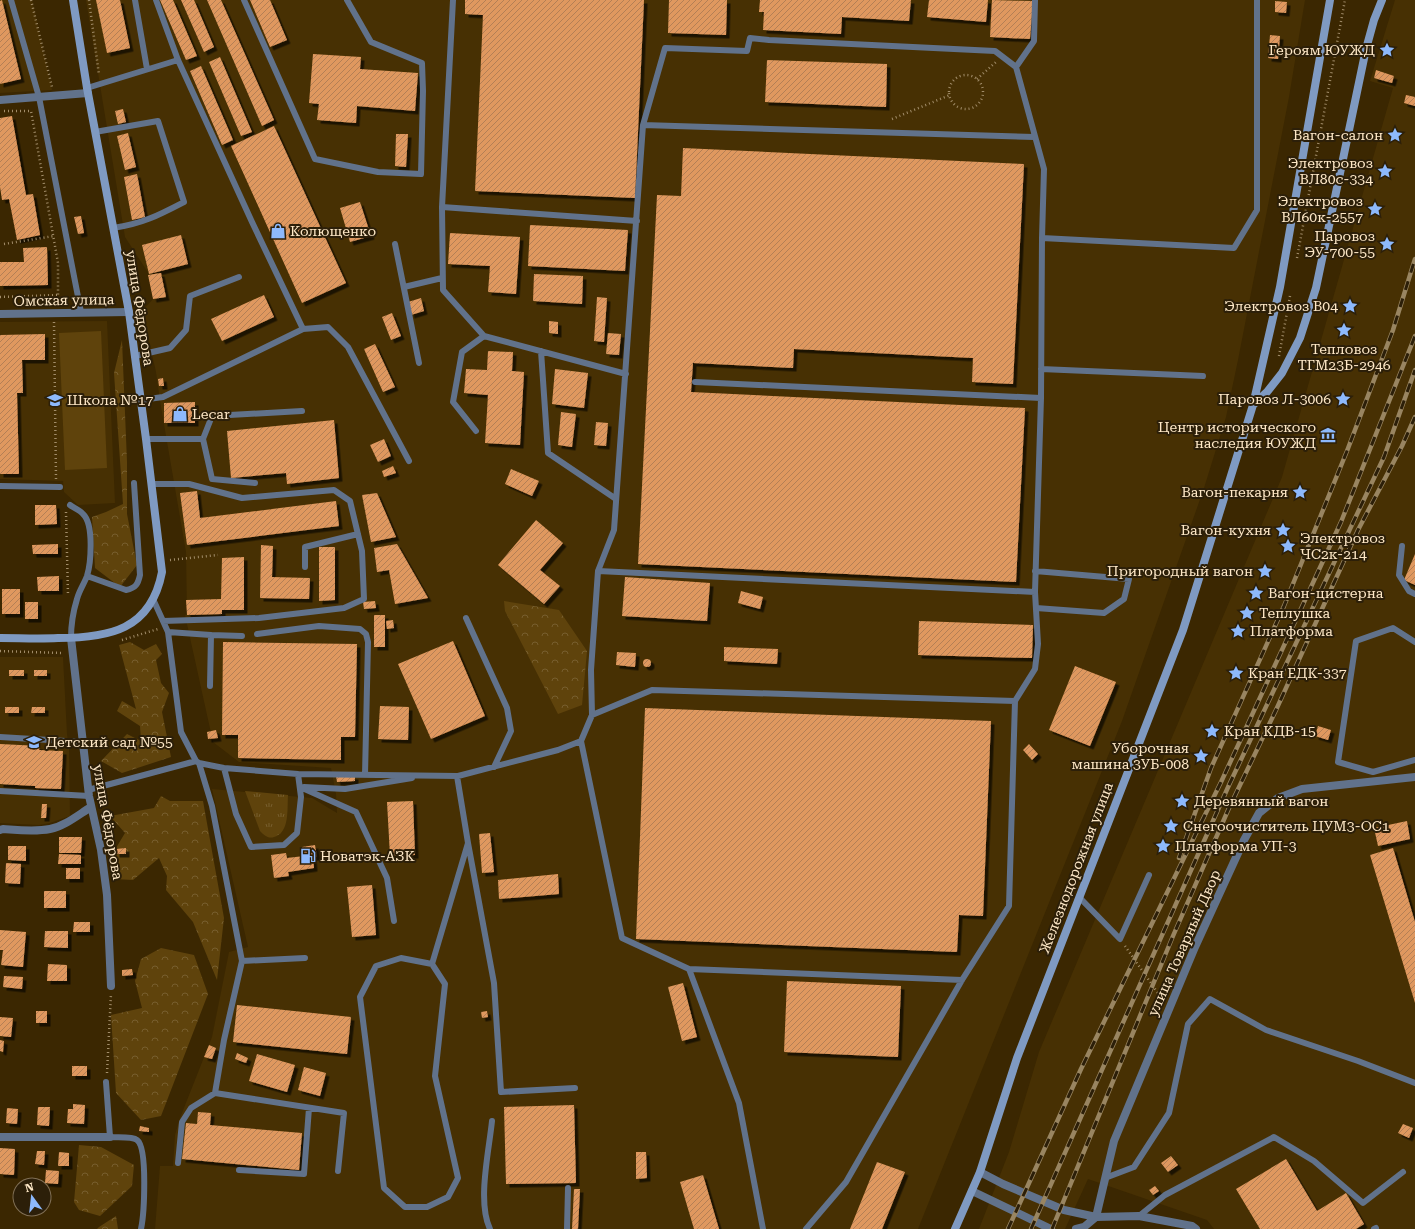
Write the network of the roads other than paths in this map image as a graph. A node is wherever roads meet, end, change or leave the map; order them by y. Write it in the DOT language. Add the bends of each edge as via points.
graph roads {
  1 [pos="11,0"];
  2 [pos="73,0"];
  3 [pos="135,0"];
  4 [pos="156,0"];
  5 [pos="244,0"];
  6 [pos="347,0"];
  7 [pos="453,0"];
  8 [pos="1035,0"];
  9 [pos="1257,0"];
  10 [pos="1330,0"];
  11 [pos="1382,0"];
  12 [pos="178,60"];
  13 [pos="1016,67"];
  14 [pos="147,69"];
  15 [pos="88,91"];
  16 [pos="39,97"];
  17 [pos="0,100"];
  18 [pos="643,125"];
  19 [pos="95,132"];
  20 [pos="1034,137"];
  21 [pos="442,207"];
  22 [pos="637,221"];
  23 [pos="113,228"];
  24 [pos="1042,238"];
  25 [pos="395,244"];
  26 [pos="239,277"];
  27 [pos="442,278"];
  28 [pos="404,287"];
  29 [pos="81,312"];
  30 [pos="129,312"];
  31 [pos="0,314"];
  32 [pos="303,328"];
  33 [pos="484,336"];
  34 [pos="541,351"];
  35 [pos="135,356"];
  36 [pos="419,363"];
  37 [pos="1041,369"];
  38 [pos="626,374"];
  39 [pos="1203,376"];
  40 [pos="695,382"];
  41 [pos="1041,398"];
  42 [pos="141,400"];
  43 [pos="1253,405"];
  44 [pos="302,411"];
  45 [pos="476,431"];
  46 [pos="146,439"];
  47 [pos="203,439"];
  48 [pos="409,461"];
  49 [pos="134,483"];
  50 [pos="255,483"];
  51 [pos="152,484"];
  52 [pos="0,486"];
  53 [pos="60,486"];
  54 [pos="616,499"];
  55 [pos="70,505"];
  56 [pos="358,534"];
  57 [pos="1402,546"];
  58 [pos="306,567"];
  59 [pos="598,571"];
  60 [pos="1035,571"];
  61 [pos="87,576"];
  62 [pos="1035,592"];
  63 [pos="1415,594"];
  64 [pos="153,599"];
  65 [pos="1036,608"];
  66 [pos="466,618"];
  67 [pos="163,621"];
  68 [pos="168,632"];
  69 [pos="257,634"];
  70 [pos="211,635"];
  71 [pos="242,636"];
  72 [pos="0,638"];
  73 [pos="71,638"];
  74 [pos="1415,642"];
  75 [pos="210,686"];
  76 [pos="1015,700"];
  77 [pos="592,715"];
  78 [pos="0,737"];
  79 [pos="581,741"];
  80 [pos="82,742"];
  81 [pos="1415,760"];
  82 [pos="197,762"];
  83 [pos="494,767"];
  84 [pos="224,768"];
  85 [pos="298,774"];
  86 [pos="365,775"];
  87 [pos="431,775"];
  88 [pos="457,776"];
  89 [pos="1414,778"];
  90 [pos="300,787"];
  91 [pos="0,792"];
  92 [pos="88,793"];
  93 [pos="91,807"];
  94 [pos="0,830"];
  95 [pos="468,843"];
  96 [pos="1149,875"];
  97 [pos="1079,897"];
  98 [pos="394,921"];
  99 [pos="305,958"];
  100 [pos="242,961"];
  101 [pos="432,964"];
  102 [pos="689,969"];
  103 [pos="962,980"];
  104 [pos="111,986"];
  105 [pos="106,1082"];
  106 [pos="1415,1084"];
  107 [pos="575,1088"];
  108 [pos="215,1093"];
  109 [pos="309,1108"];
  110 [pos="492,1121"];
  111 [pos="0,1137"];
  112 [pos="110,1137"];
  113 [pos="178,1163"];
  114 [pos="239,1170"];
  115 [pos="338,1171"];
  116 [pos="980,1172"];
  117 [pos="1403,1172"];
  118 [pos="1105,1178"];
  119 [pos="568,1188"];
  120 [pos="972,1191"];
  121 [pos="1139,1216"];
  122 [pos="1096,1217"];
  123 [pos="141,1229"];
  124 [pos="490,1229"];
  125 [pos="567,1229"];
  126 [pos="763,1229"];
  127 [pos="806,1229"];
  128 [pos="955,1229"];
  129 [pos="1051,1229"];
  130 [pos="1076,1229"];
  131 [pos="1196,1229"];
  1 -- 16 [label="lane"];
  2 -- 15 [label="main road, улица Фёдорова"];
  3 -- 14 [label="lane"];
  4 -- 12 [label="lane"];
  5 -- 6 [label="lane" via="315,159 378,172 421,174 424,91 422,63 371,42"];
  7 -- 21 [label="lane"];
  8 -- 13 [label="lane" via="1034,41"];
  9 -- 24 [label="lane" via="1257,210 1234,248"];
  10 -- 43 [label="main road, Железнодорожная улица" via="1280,287"];
  11 -- 43 [label="main road" via="1366,49 1316,288 1300,338 1282,373"];
  12 -- 14 [label="lane"];
  12 -- 32 [label="lane"];
  13 -- 18 [label="lane" via="995,51 750,38 747,51 665,48"];
  13 -- 20 [label="lane"];
  14 -- 15 [label="lane" via="100,84"];
  15 -- 16 [label="street"];
  15 -- 19 [label="main road, улица Фёдорова"];
  16 -- 17 [label="street"];
  16 -- 29 [label="lane"];
  18 -- 20 [label="lane"];
  18 -- 22 [label="lane"];
  19 -- 23 [label="main road, улица Фёдорова"];
  19 -- 23 [label="lane" via="158,121 184,202 151,219 131,226"];
  20 -- 24 [label="lane" via="1044,170"];
  21 -- 22 [label="lane"];
  21 -- 27 [label="lane"];
  22 -- 38 [label="lane"];
  23 -- 30 [label="main road, улица Фёдорова"];
  24 -- 37 [label="lane"];
  25 -- 28 [label="lane"];
  26 -- 35 [label="lane" via="190,296 186,330 170,348"];
  27 -- 28 [label="lane"];
  27 -- 33 [label="lane" via="443,290"];
  28 -- 36 [label="lane"];
  29 -- 30 [label="street, Омская улица"];
  29 -- 31 [label="street, Омская улица"];
  30 -- 35 [label="main road, улица Фёдорова"];
  32 -- 42 [label="lane" via="163,397"];
  32 -- 48 [label="lane" via="328,327 348,347"];
  33 -- 34 [label="lane"];
  33 -- 45 [label="lane" via="462,352 452,402"];
  34 -- 38 [label="lane"];
  34 -- 54 [label="lane" via="548,454"];
  35 -- 42 [label="main road, улица Фёдорова"];
  37 -- 39 [label="lane"];
  37 -- 41 [label="lane"];
  38 -- 54 [label="lane"];
  40 -- 41 [label="lane"];
  41 -- 60 [label="lane"];
  42 -- 46 [label="main road, улица Фёдорова"];
  43 -- 97 [label="main road, Железнодорожная улица" via="1183,630"];
  44 -- 47 [label="lane" via="212,416"];
  46 -- 47 [label="lane"];
  46 -- 51 [label="main road, улица Фёдорова"];
  47 -- 50 [label="lane" via="212,479"];
  49 -- 61 [label="lane" via="140,575 137,586 126,590"];
  51 -- 56 [label="lane" via="189,484 242,498 334,490 350,500"];
  51 -- 64 [label="main road, улица Фёдорова" via="162,572"];
  52 -- 53 [label="lane"];
  54 -- 59 [label="lane" via="614,530"];
  55 -- 61 [label="lane" via="84,514 88,524 90,558"];
  56 -- 58 [label="lane" via="305,547"];
  56 -- 67 [label="lane" via="362,551 364,599 351,605 259,618"];
  57 -- 63 [label="lane" via="1399,575 1409,591"];
  59 -- 62 [label="lane"];
  59 -- 77 [label="lane" via="591,670"];
  60 -- 62 [label="lane"];
  60 -- 65 [label="lane" via="1129,580 1124,599 1104,612"];
  61 -- 73 [label="lane" via="77,597 71,622"];
  62 -- 65 [label="lane"];
  64 -- 67 [label="lane"];
  64 -- 73 [label="main road, улица Фёдорова" via="140,616 119,630 109,634"];
  65 -- 76 [label="lane" via="1038,644 1035,669"];
  66 -- 83 [label="lane" via="507,708 511,730"];
  67 -- 68 [label="lane"];
  68 -- 70 [label="lane"];
  68 -- 82 [label="lane" via="182,732"];
  69 -- 86 [label="lane" via="319,626 360,629 366,634 368,642"];
  70 -- 71 [label="lane"];
  70 -- 75 [label="lane"];
  72 -- 73 [label="main road, улица Фёдорова"];
  73 -- 80 [label="street, улица Фёдорова"];
  74 -- 81 [label="lane" via="1393,628 1356,641 1338,762 1373,772"];
  76 -- 77 [label="lane" via="652,690"];
  76 -- 103 [label="lane" via="1009,906"];
  77 -- 79 [label="lane"];
  78 -- 80 [label="lane"];
  79 -- 83 [label="lane" via="558,750"];
  79 -- 102 [label="lane" via="622,938"];
  80 -- 92 [label="street, улица Фёдорова"];
  82 -- 84 [label="lane"];
  82 -- 92 [label="lane"];
  82 -- 100 [label="lane" via="212,806"];
  83 -- 88 [label="lane"];
  84 -- 85 [label="lane"];
  84 -- 90 [label="lane" via="236,814 251,847 284,845 297,833"];
  85 -- 86 [label="lane"];
  85 -- 90 [label="lane"];
  86 -- 87 [label="lane"];
  87 -- 88 [label="lane"];
  87 -- 90 [label="lane" via="344,789"];
  88 -- 95 [label="lane"];
  89 -- 118 [label="street, улица Товарный Двор" via="1302,789 1278,798 1259,813 1240,847 1195,947 1114,1141"];
  90 -- 98 [label="lane" via="356,812 387,878"];
  91 -- 92 [label="lane"];
  92 -- 93 [label="street, улица Фёдорова"];
  93 -- 94 [label="street" via="50,829"];
  93 -- 104 [label="street, улица Фёдорова" via="101,850 107,895"];
  95 -- 101 [label="lane"];
  95 -- 107 [label="lane" via="494,983 501,1092"];
  96 -- 97 [label="lane" via="1120,939"];
  97 -- 116 [label="main road, Железнодорожная улица" via="1017,1058"];
  99 -- 100 [label="lane"];
  100 -- 108 [label="lane"];
  101 -- 101 [label="lane" via="401,958 376,966 360,997 384,1188 405,1207 427,1207 448,1197 458,1178 435,1076 445,984"];
  102 -- 103 [label="lane"];
  102 -- 126 [label="lane" via="739,1103"];
  103 -- 127 [label="lane" via="846,1182"];
  105 -- 112 [label="lane"];
  106 -- 118 [label="lane" via="1358,1061 1266,1030 1210,999 1188,1024 1170,1113 1134,1167"];
  108 -- 109 [label="lane"];
  108 -- 113 [label="lane" via="191,1108 182,1122"];
  109 -- 114 [label="lane" via="304,1174"];
  109 -- 115 [label="lane" via="344,1113"];
  110 -- 124 [label="lane" via="483,1192 486,1221"];
  111 -- 112 [label="street"];
  112 -- 123 [label="lane" via="132,1138 138,1140 141,1145 145,1174"];
  116 -- 120 [label="main road, Железнодорожная улица"];
  116 -- 122 [label="street" via="1064,1210"];
  117 -- 121 [label="lane" via="1363,1203 1314,1161 1274,1138 1165,1195"];
  118 -- 122 [label="street, улица Товарный Двор"];
  119 -- 125 [label="lane"];
  120 -- 128 [label="main road, Железнодорожная улица"];
  120 -- 129 [label="street"];
  121 -- 122 [label="street"];
  121 -- 131 [label="street" via="1192,1226"];
  122 -- 130 [label="street" via="1084,1227"];
}
